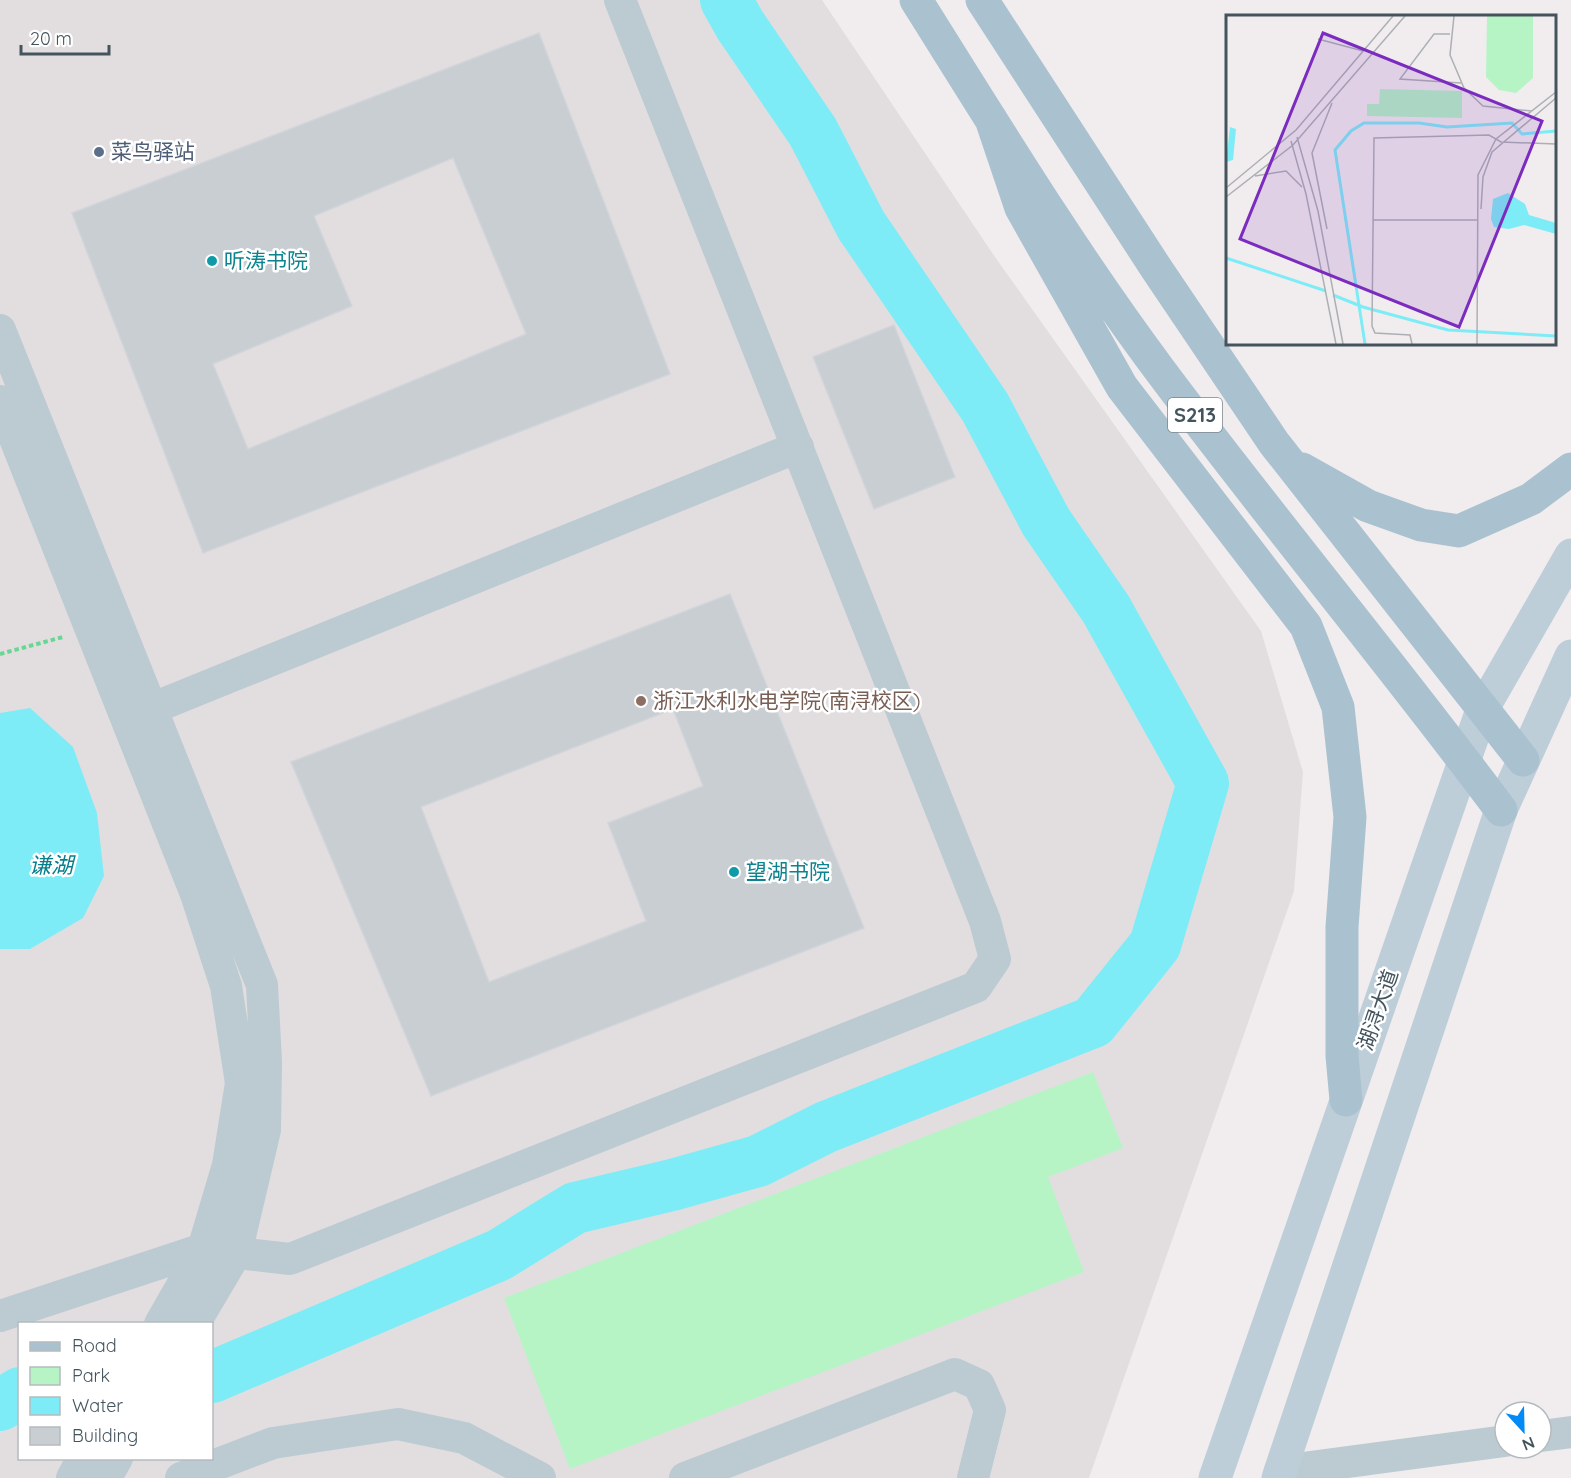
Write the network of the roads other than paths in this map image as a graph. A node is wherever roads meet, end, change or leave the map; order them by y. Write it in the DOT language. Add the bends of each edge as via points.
graph roads {
  1 [pos="620,0"];
  2 [pos="916,0"];
  3 [pos="982,0"];
  4 [pos="991,119"];
  5 [pos="0,330"];
  6 [pos="0,401"];
  7 [pos="798,447"];
  8 [pos="1290,463"];
  9 [pos="1571,469"];
  10 [pos="1571,555"];
  11 [pos="1571,656"];
  12 [pos="153,708"];
  13 [pos="1482,710"];
  14 [pos="1523,760"];
  15 [pos="1464,761"];
  16 [pos="1501,810"];
  17 [pos="1347,1100"];
  18 [pos="236,1253"];
  19 [pos="196,1261"];
  20 [pos="0,1316"];
  21 [pos="161,1322"];
  22 [pos="195,1322"];
  23 [pos="1571,1432"];
  24 [pos="1553,1434"];
  25 [pos="1493,1443"];
  26 [pos="112,1460"];
  27 [pos="86,1470"];
  28 [pos="1279,1474"];
  29 [pos="181,1478"];
  30 [pos="540,1478"];
  31 [pos="685,1478"];
  32 [pos="974,1478"];
  33 [pos="1215,1478"];
  1 -- 7 [label="street"];
  2 -- 4 [label="main road, S213"];
  3 -- 8 [label="main road, S213" via="1156,267"];
  4 -- 15 [label="main road, S213" via="1158,368"];
  4 -- 17 [label="main road" via="1021,208 1122,387 1306,626 1338,707 1350,818 1342,927 1342,1056"];
  5 -- 12 [label="street"];
  6 -- 19 [label="street" via="196,894 226,986 241,1083 228,1165"];
  7 -- 12 [label="street"];
  7 -- 18 [label="street" via="985,921 995,959 976,987 290,1259"];
  8 -- 9 [label="main road" via="1368,506 1421,525 1459,531 1531,499"];
  8 -- 13 [label="main road, S213"];
  10 -- 13 [label="main road, 湖浔大道"];
  11 -- 14 [label="main road"];
  12 -- 18 [label="street" via="262,985 265,1130"];
  13 -- 14 [label="main road, S213"];
  13 -- 15 [label="main road, 湖浔大道"];
  14 -- 16 [label="main road"];
  15 -- 16 [label="main road, S213"];
  15 -- 17 [label="main road, 湖浔大道"];
  16 -- 28 [label="main road"];
  17 -- 33 [label="main road, 湖浔大道"];
  18 -- 19 [label="street"];
  18 -- 22 [label="street"];
  19 -- 20 [label="street"];
  19 -- 21 [label="street"];
  23 -- 24 [label="street"];
  25 -- 28 [label="street"];
  26 -- 27 [label="street"];
  29 -- 30 [label="street" via="273,1443 398,1424 464,1438"];
  31 -- 32 [label="street" via="956,1374 979,1385 990,1410"];
}
